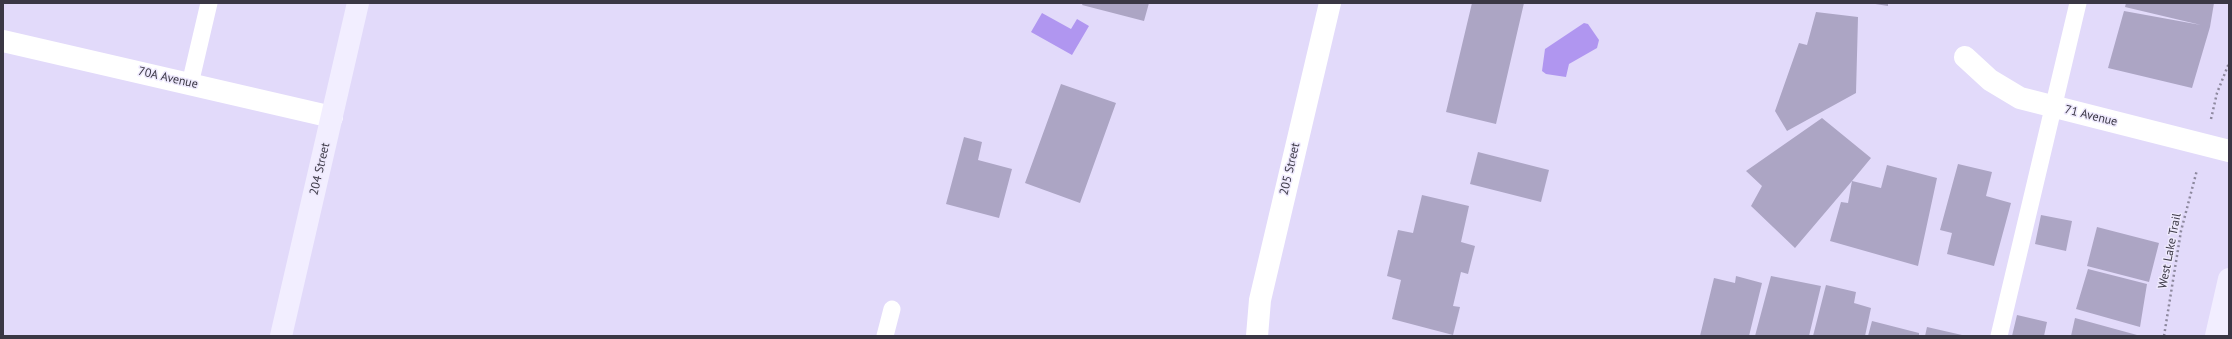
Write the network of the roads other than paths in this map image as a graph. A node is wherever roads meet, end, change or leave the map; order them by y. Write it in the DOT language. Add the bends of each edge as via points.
graph roads {
  1 [pos="209,3"];
  2 [pos="358,3"];
  3 [pos="1330,3"];
  4 [pos="2078,3"];
  5 [pos="3,41"];
  6 [pos="1965,57"];
  7 [pos="190,84"];
  8 [pos="2053,107"];
  9 [pos="332,117"];
  10 [pos="2229,151"];
  11 [pos="2229,279"];
  12 [pos="892,308"];
  13 [pos="282,336"];
  14 [pos="885,336"];
  15 [pos="1257,336"];
  16 [pos="1999,336"];
  17 [pos="2216,336"];
  1 -- 7 [label="lane"];
  2 -- 9 [label="street, 204 Street"];
  3 -- 15 [label="street, 205 Street" via="1260,300"];
  4 -- 8 [label="lane"];
  5 -- 7 [label="street, 70A Avenue"];
  6 -- 8 [label="street, 71 Avenue" via="1990,80 2020,98"];
  7 -- 9 [label="street, 70A Avenue"];
  8 -- 10 [label="street, 71 Avenue"];
  8 -- 16 [label="lane"];
  9 -- 13 [label="street, 204 Street"];
  11 -- 17 [label="street"];
  12 -- 14 [label="lane"];
}
